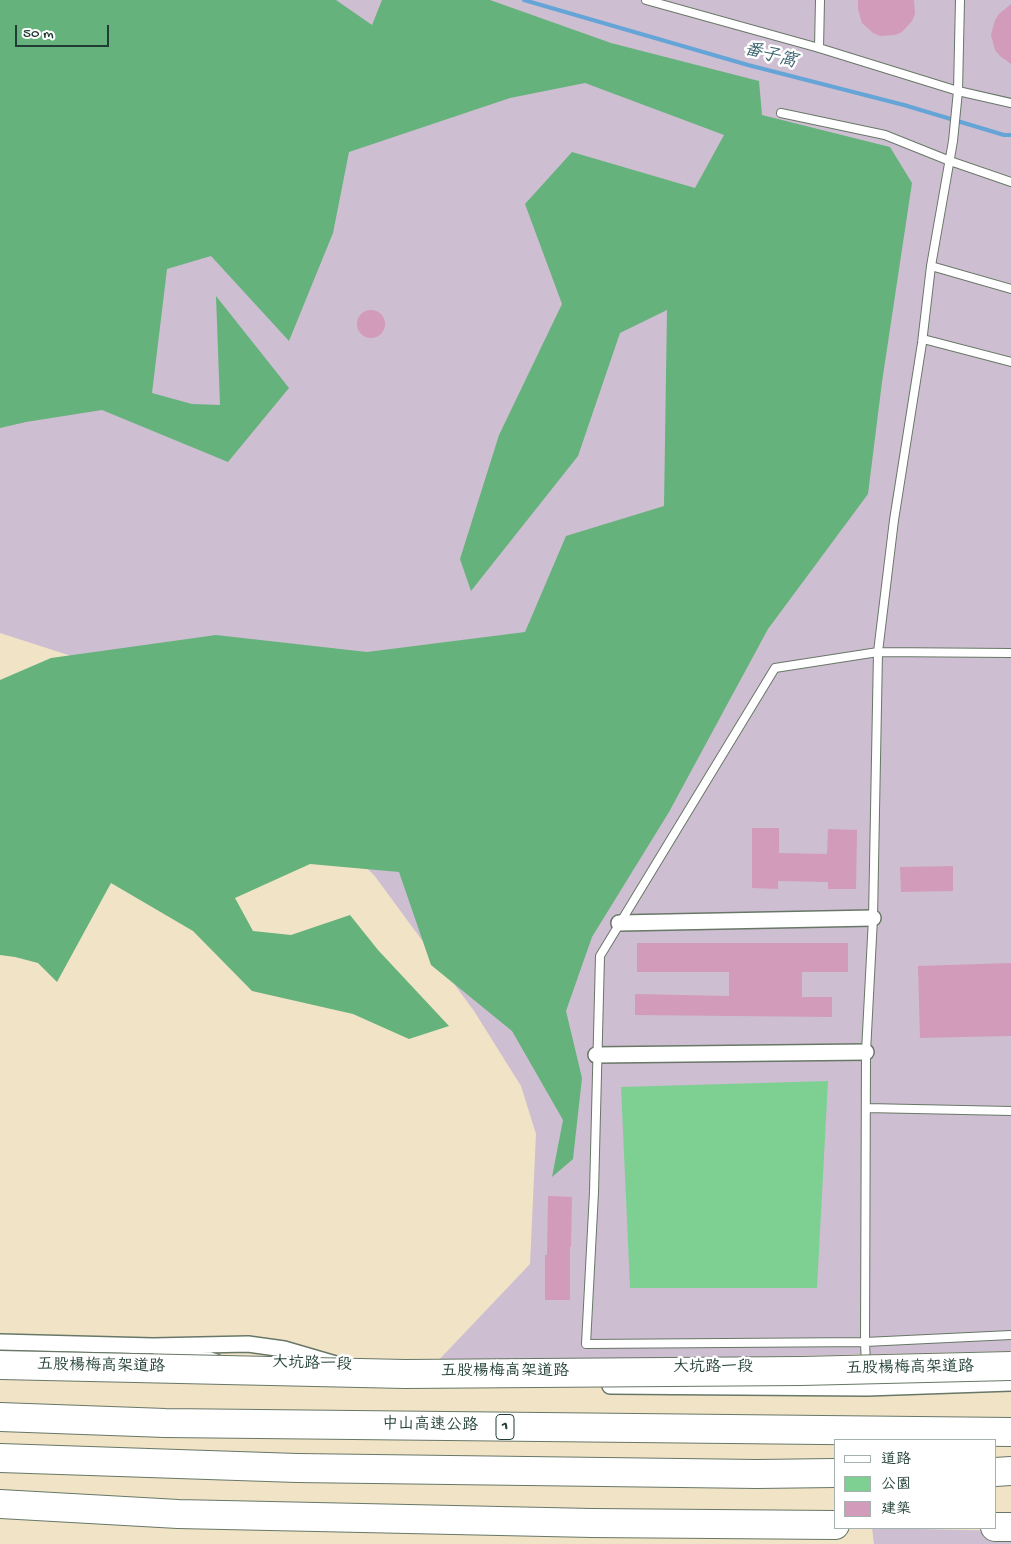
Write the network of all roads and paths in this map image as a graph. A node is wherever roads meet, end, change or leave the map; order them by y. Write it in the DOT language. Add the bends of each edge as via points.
graph roads {
  1 [pos="646,0"];
  2 [pos="820,0"];
  3 [pos="960,0"];
  4 [pos="819,48"];
  5 [pos="958,91"];
  6 [pos="1011,104"];
  7 [pos="781,113"];
  8 [pos="950,161"];
  9 [pos="1011,182"];
  10 [pos="931,266"];
  11 [pos="1011,289"];
  12 [pos="923,339"];
  13 [pos="1011,362"];
  14 [pos="878,652"];
  15 [pos="1011,653"];
  16 [pos="873,918"];
  17 [pos="619,923"];
  18 [pos="866,1052"];
  19 [pos="596,1055"];
  20 [pos="866,1108"];
  21 [pos="1011,1111"];
  22 [pos="1011,1335"];
  23 [pos="0,1342"];
  24 [pos="865,1342"];
  25 [pos="153,1346"];
  26 [pos="0,1365"];
  27 [pos="1011,1366"];
  28 [pos="1011,1382"];
  29 [pos="415,1384"];
  30 [pos="867,1388"];
  31 [pos="0,1417"];
  32 [pos="1011,1432"];
  33 [pos="0,1458"];
  34 [pos="1011,1471"];
  35 [pos="996,1472"];
  36 [pos="834,1473"];
  37 [pos="0,1504"];
  38 [pos="834,1525"];
  39 [pos="996,1527"];
  40 [pos="1011,1527"];
  1 -- 4 [label="lane"];
  2 -- 4 [label="lane"];
  3 -- 5 [label="lane"];
  4 -- 5 [label="lane"];
  5 -- 6 [label="lane"];
  5 -- 8 [label="lane"];
  7 -- 8 [label="lane" via="886,135"];
  8 -- 9 [label="lane"];
  8 -- 10 [label="lane"];
  10 -- 11 [label="lane"];
  10 -- 12 [label="lane"];
  12 -- 13 [label="lane"];
  12 -- 14 [label="lane" via="894,520"];
  14 -- 15 [label="lane"];
  14 -- 16 [label="lane"];
  14 -- 17 [label="lane" via="775,668"];
  16 -- 17 [label="street"];
  16 -- 18 [label="lane"];
  17 -- 19 [label="lane" via="600,956"];
  18 -- 19 [label="street"];
  18 -- 20 [label="lane"];
  19 -- 24 [label="lane" via="586,1344"];
  20 -- 21 [label="lane"];
  20 -- 24 [label="lane"];
  22 -- 24 [label="lane"];
  23 -- 25 [label="street, 大坑路一段"];
  24 -- 30 [label="lane"];
  25 -- 29 [label="street, 大坑路一段" via="257,1345 284,1349 386,1379"];
  25 -- 29 [label="street, 大坑路一段" via="194,1355 270,1382"];
  26 -- 27 [label="highway, 五股楊梅高架道路, bridge" via="405,1374"];
  28 -- 30 [label="street, 大坑路一段"];
  29 -- 30 [label="street, 大坑路一段"];
  31 -- 32 [label="highway, 中山高速公路 / 1" via="165,1423"];
  33 -- 36 [label="highway" via="297,1468"];
  34 -- 35 [label="highway"];
  37 -- 38 [label="highway" via="178,1514"];
  39 -- 40 [label="highway"];
}
